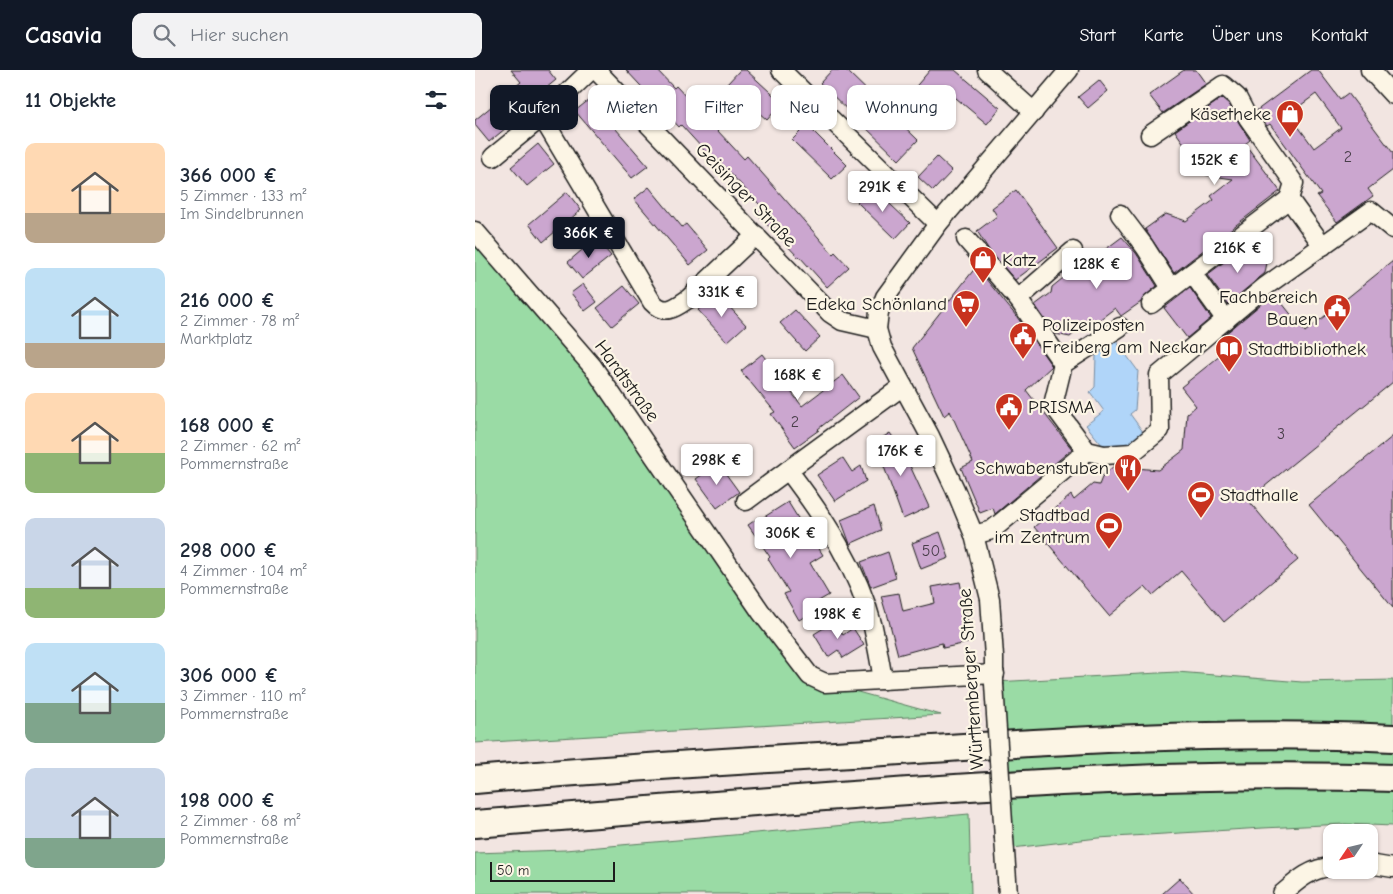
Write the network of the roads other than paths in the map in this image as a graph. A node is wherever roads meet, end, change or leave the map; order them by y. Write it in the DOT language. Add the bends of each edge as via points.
graph roads {
  1 [pos="591,70"];
  2 [pos="596,70"];
  3 [pos="781,70"];
  4 [pos="987,70"];
  5 [pos="1069,70"];
  6 [pos="1370,70"];
  7 [pos="575,85"];
  8 [pos="1393,95"];
  9 [pos="1034,112"];
  10 [pos="525,130"];
  11 [pos="549,130"];
  12 [pos="1150,135"];
  13 [pos="493,157"];
  14 [pos="1289,199"];
  15 [pos="1120,214"];
  16 [pos="1391,222"];
  17 [pos="939,224"];
  18 [pos="475,231"];
  19 [pos="756,235"];
  20 [pos="966,239"];
  21 [pos="1323,246"];
  22 [pos="1073,251"];
  23 [pos="1192,273"];
  24 [pos="1171,288"];
  25 [pos="1018,299"];
  26 [pos="1151,304"];
  27 [pos="1226,320"];
  28 [pos="1120,327"];
  29 [pos="877,329"];
  30 [pos="1063,364"];
  31 [pos="903,386"];
  32 [pos="1087,451"];
  33 [pos="788,470"];
  34 [pos="746,500"];
  35 [pos="975,535"];
  36 [pos="994,679"];
  37 [pos="883,680"];
  38 [pos="1393,738"];
  39 [pos="1393,778"];
  40 [pos="475,780"];
  41 [pos="475,824"];
  42 [pos="1378,866"];
  43 [pos="1323,868"];
  44 [pos="1393,868"];
  45 [pos="1008,894"];
  46 [pos="1282,894"];
  1 -- 7 [label="street"];
  2 -- 19 [label="street, Geisinger Straße"];
  3 -- 17 [label="street"];
  4 -- 9 [label="street"];
  5 -- 9 [label="street, Württemberger Straße"];
  6 -- 8 [label="street"];
  9 -- 17 [label="street, Württemberger Straße"];
  10 -- 13 [label="street"];
  11 -- 19 [label="street" via="657,308 676,307 688,299"];
  12 -- 14 [label="street" via="1223,86 1237,97 1294,183"];
  14 -- 21 [label="street"];
  14 -- 23 [label="street"];
  15 -- 24 [label="street"];
  16 -- 21 [label="street" via="1371,211"];
  17 -- 29 [label="street, Württemberger Straße" via="885,297"];
  18 -- 37 [label="street, Hardtstraße" via="593,367 761,612 810,676 825,683"];
  19 -- 29 [label="street, Geisinger Straße" via="830,313"];
  20 -- 25 [label="street"];
  21 -- 27 [label="street"];
  22 -- 25 [label="street"];
  23 -- 24 [label="street"];
  23 -- 27 [label="street"];
  24 -- 26 [label="street"];
  25 -- 30 [label="street"];
  27 -- 32 [label="street" via="1159,375 1160,430 1132,453 1104,455"];
  28 -- 30 [label="street"];
  29 -- 31 [label="street, Württemberger Straße" via="888,361"];
  30 -- 32 [label="street" via="1053,404"];
  31 -- 33 [label="street"];
  31 -- 35 [label="street, Württemberger Straße"];
  32 -- 35 [label="street" via="992,530"];
  33 -- 34 [label="street"];
  33 -- 37 [label="street" via="817,508 853,571 873,626"];
  35 -- 36 [label="street, Württemberger Straße" via="990,599"];
  36 -- 37 [label="street, Hardtstraße"];
  36 -- 45 [label="street, Württemberger Straße, bridge"];
  38 -- 40 [label="highway" via="1241,735 1064,740"];
  39 -- 41 [label="highway" via="1241,775 1065,780"];
  42 -- 44 [label="street"];
  43 -- 46 [label="street" via="1306,874"];
}
